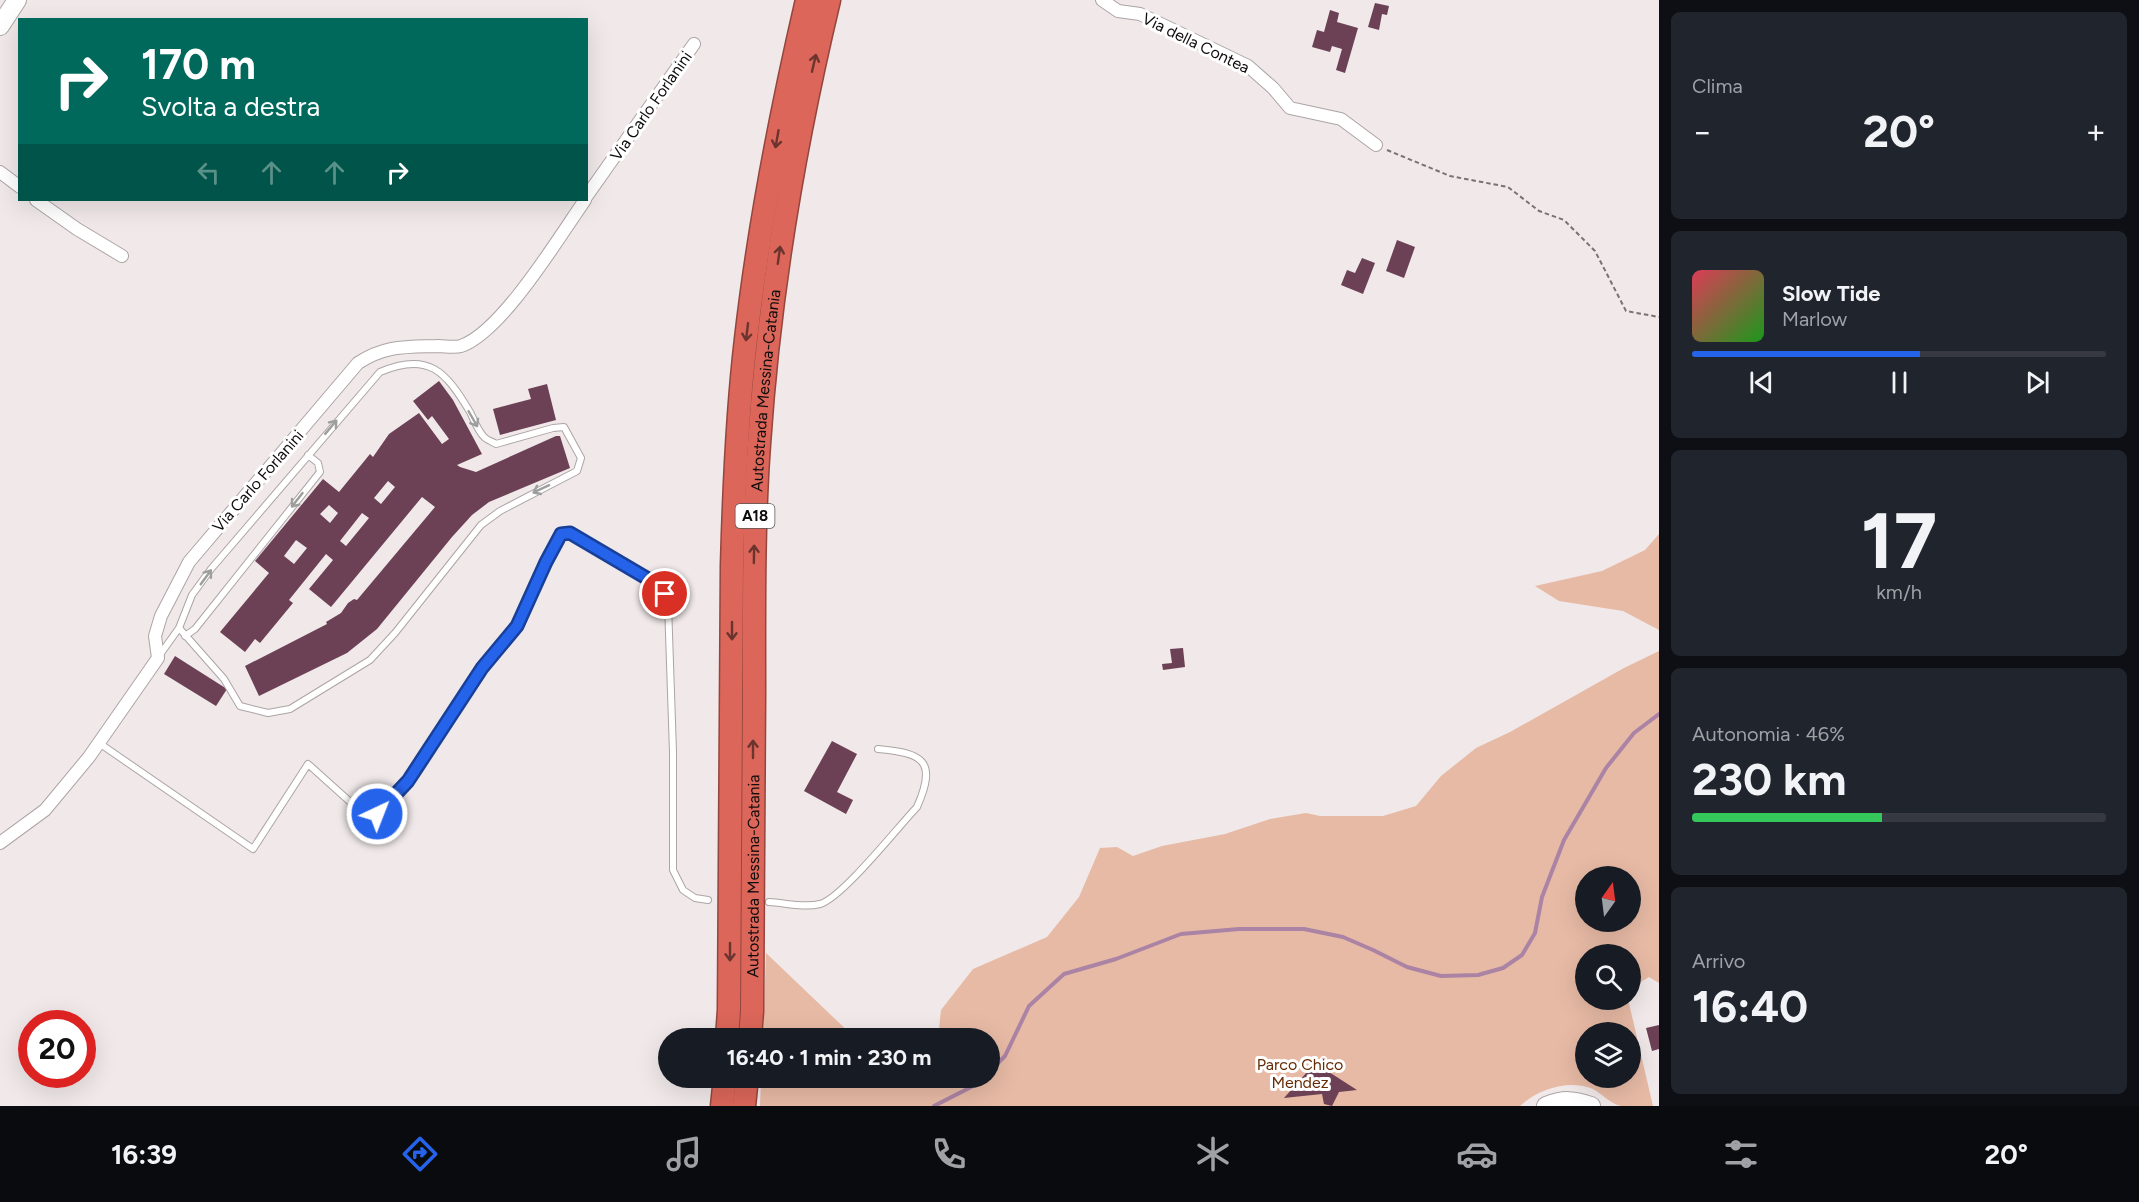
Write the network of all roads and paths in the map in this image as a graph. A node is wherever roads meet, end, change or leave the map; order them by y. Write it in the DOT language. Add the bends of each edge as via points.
graph roads {
  1 [pos="17,0"];
  2 [pos="807,0"];
  3 [pos="829,0"];
  4 [pos="1102,0"];
  5 [pos="0,26"];
  6 [pos="694,44"];
  7 [pos="1376,145"];
  8 [pos="0,172"];
  9 [pos="18,186"];
  10 [pos="588,195"];
  11 [pos="37,201"];
  12 [pos="584,201"];
  13 [pos="122,256"];
  14 [pos="1659,317"];
  15 [pos="308,455"];
  16 [pos="179,628"];
  17 [pos="185,636"];
  18 [pos="158,658"];
  19 [pos="99,743"];
  20 [pos="878,749"];
  21 [pos="730,829"];
  22 [pos="753,829"];
  23 [pos="0,843"];
  24 [pos="708,900"];
  25 [pos="761,904"];
  26 [pos="730,905"];
  27 [pos="727,1028"];
  28 [pos="751,1028"];
  29 [pos="746,1088"];
  30 [pos="744,1106"];
  31 [pos="1546,1106"];
  32 [pos="1591,1106"];
  1 -- 5 [label="street"];
  2 -- 21 [label="highway, Autostrada Messina-Catania / A18, one-way" via="761,229 741,383 732,566"];
  22 -- 3 [label="highway, Autostrada Messina-Catania / A18, one-way" via="754,544 763,385 800,132"];
  4 -- 7 [label="street, Via della Contea" via="1118,11 1140,14 1248,66 1290,108 1341,119"];
  6 -- 10 [label="street, Via Carlo Forlanini"];
  7 -- 14 [label="path" via="1450,176 1508,187 1539,211 1564,220 1595,251 1626,311"];
  8 -- 9 [label="street"];
  11 -- 13 [label="street"];
  12 -- 18 [label="street, Via Carlo Forlanini" via="516,298 489,329 460,346 402,347 374,353 358,363 189,562 160,616 155,636"];
  16 -- 15 [label="lane, one-way" via="192,595"];
  15 -- 17 [label="lane, one-way" via="318,463 320,471 195,629"];
  15 -- 17 [label="lane, one-way" via="380,372 415,364 439,371 447,378 484,437 496,444 564,427 581,458 577,471 481,525 370,660 290,708 268,713 240,706 224,679"];
  16 -- 17 [label="lane"];
  16 -- 18 [label="lane"];
  18 -- 19 [label="street"];
  19 -- 23 [label="street" via="45,810"];
  19 -- 24 [label="lane" via="253,849 308,764 367,818 377,814 408,781 482,668 517,626 561,534 570,533 660,586 665,594 673,752 673,870 683,890"];
  20 -- 25 [label="lane" via="909,752 919,758 926,778 917,807 846,885 823,903"];
  21 -- 22 [label="lane" via="742,858"];
  21 -- 26 [label="highway, Autostrada Messina-Catania / A18"];
  22 -- 25 [label="highway, Autostrada Messina-Catania / A18"];
  25 -- 26 [label="lane" via="742,877"];
  25 -- 28 [label="highway, Autostrada Messina-Catania / A18"];
  26 -- 27 [label="highway, Autostrada Messina-Catania / A18, one-way"];
  29 -- 30 [label="highway"];
  31 -- 32 [label="street" via="1563,1100"];
}
